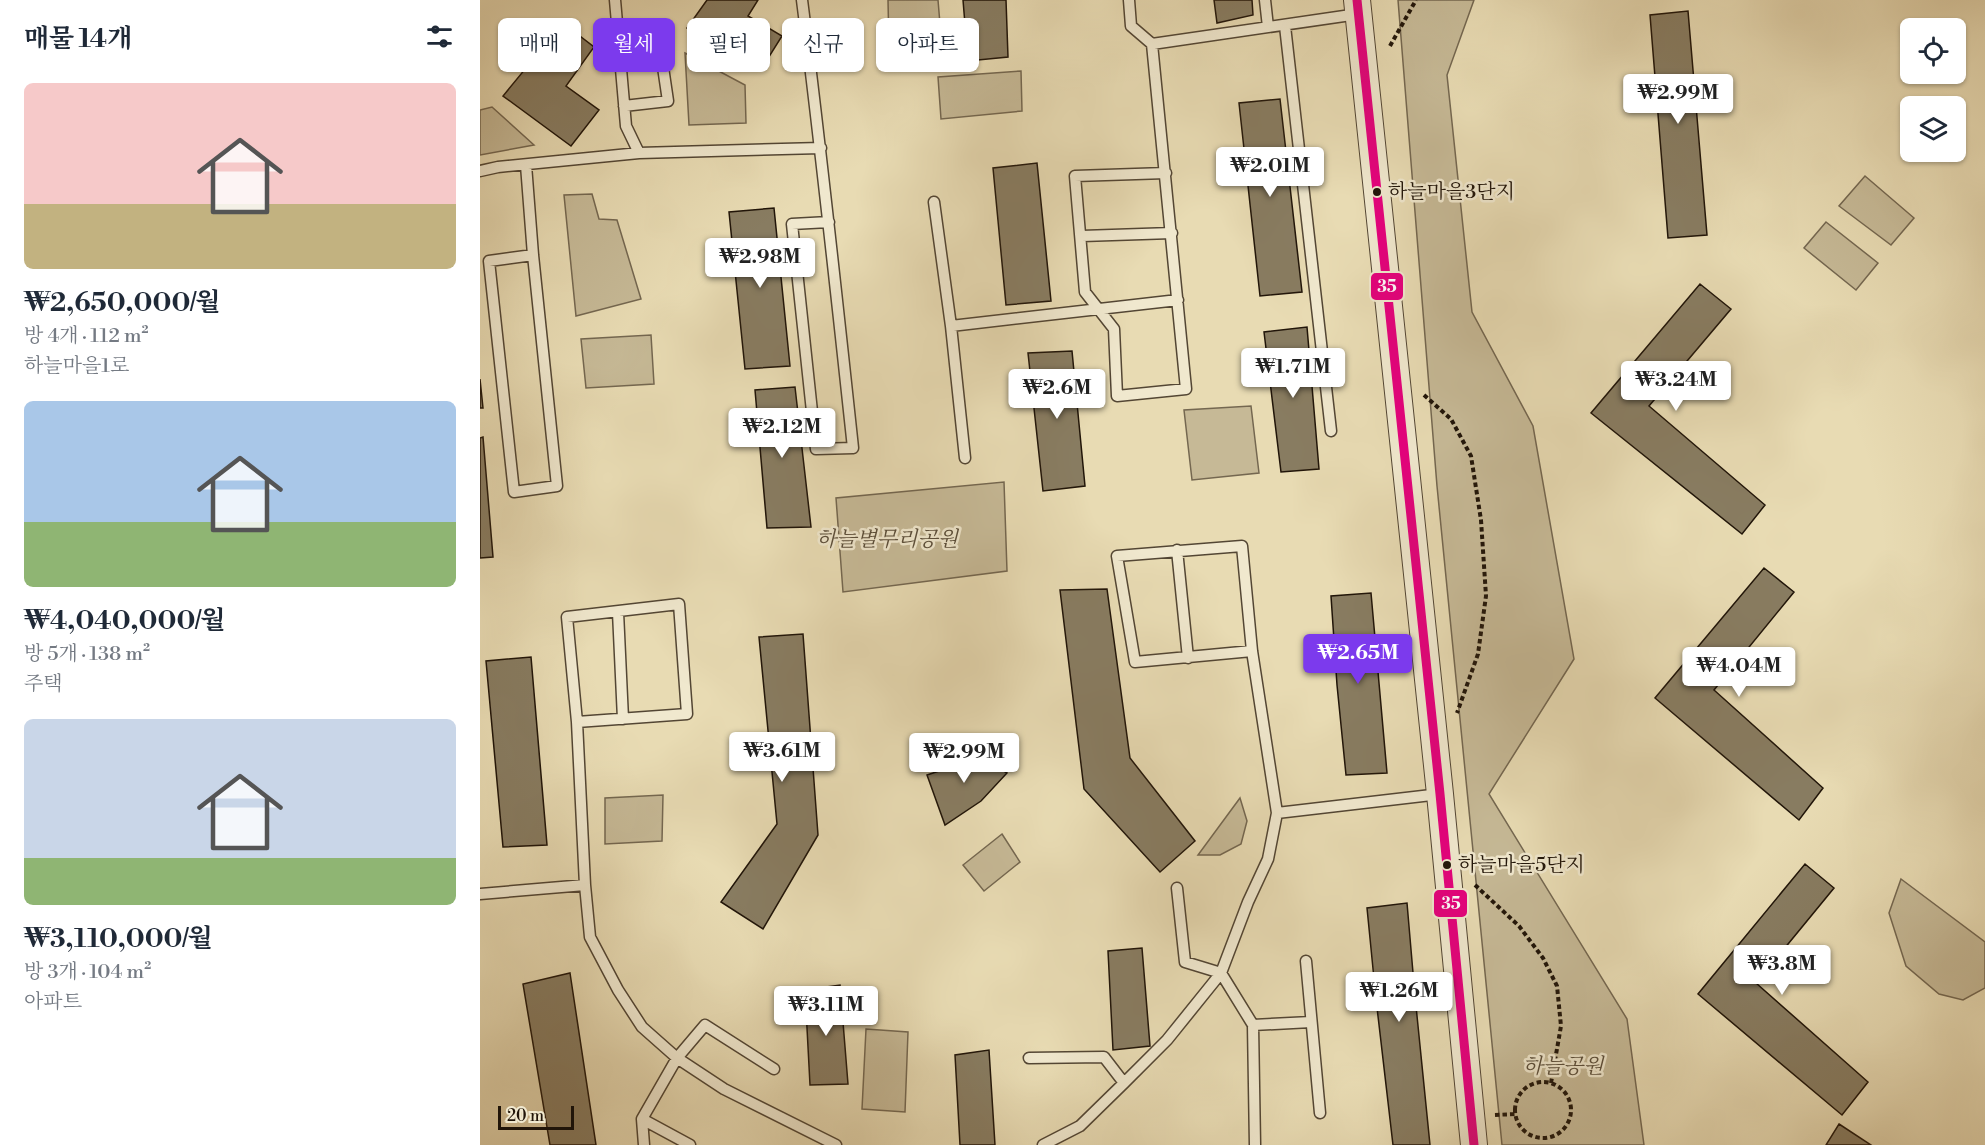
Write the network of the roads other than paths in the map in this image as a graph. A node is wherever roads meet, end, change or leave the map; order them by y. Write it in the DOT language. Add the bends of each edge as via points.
graph roads {
  1 [pos="615,0"];
  2 [pos="802,0"];
  3 [pos="1129,0"];
  4 [pos="1265,0"];
  5 [pos="1357,7"];
  6 [pos="616,18"];
  7 [pos="1285,26"];
  8 [pos="1268,27"];
  9 [pos="1152,44"];
  10 [pos="621,72"];
  11 [pos="664,72"];
  12 [pos="624,106"];
  13 [pos="821,148"];
  14 [pos="639,153"];
  15 [pos="526,165"];
  16 [pos="480,171"];
  17 [pos="1166,173"];
  18 [pos="934,202"];
  19 [pos="829,222"];
  20 [pos="1172,233"];
  21 [pos="1082,236"];
  22 [pos="533,255"];
  23 [pos="1178,300"];
  24 [pos="1101,310"];
  25 [pos="951,326"];
  26 [pos="1331,431"];
  27 [pos="965,458"];
  28 [pos="1177,550"];
  29 [pos="618,612"];
  30 [pos="1252,651"];
  31 [pos="1188,658"];
  32 [pos="623,719"];
  33 [pos="577,722"];
  34 [pos="1440,794"];
  35 [pos="1277,813"];
  36 [pos="585,885"];
  37 [pos="1177,888"];
  38 [pos="480,894"];
  39 [pos="1306,961"];
  40 [pos="1221,973"];
  41 [pos="1311,1022"];
  42 [pos="1253,1025"];
  43 [pos="677,1058"];
  44 [pos="1029,1058"];
  45 [pos="774,1069"];
  46 [pos="1124,1083"];
  47 [pos="1320,1113"];
  48 [pos="642,1119"];
  49 [pos="644,1145"];
  50 [pos="689,1145"];
  51 [pos="836,1145"];
  52 [pos="1043,1145"];
  53 [pos="1256,1145"];
  54 [pos="1474,1145"];
  1 -- 6 [label="lane"];
  2 -- 13 [label="lane"];
  3 -- 9 [label="lane" via="1131,26"];
  4 -- 8 [label="lane"];
  5 -- 7 [label="lane"];
  5 -- 34 [label="street"];
  7 -- 8 [label="lane"];
  7 -- 26 [label="lane"];
  8 -- 9 [label="lane"];
  9 -- 17 [label="lane"];
  10 -- 12 [label="lane"];
  11 -- 12 [label="lane" via="668,101"];
  12 -- 14 [label="lane" via="626,126"];
  13 -- 14 [label="lane"];
  13 -- 19 [label="lane"];
  14 -- 15 [label="lane"];
  15 -- 16 [label="lane"];
  15 -- 22 [label="lane"];
  17 -- 20 [label="lane"];
  17 -- 21 [label="lane" via="1075,176"];
  18 -- 25 [label="lane"];
  19 -- 19 [label="lane" via="853,448 816,450 792,224"];
  20 -- 21 [label="lane"];
  20 -- 23 [label="lane"];
  21 -- 24 [label="lane" via="1085,292"];
  22 -- 22 [label="lane" via="557,486 514,492 489,261"];
  23 -- 24 [label="lane"];
  23 -- 24 [label="lane" via="1186,388 1117,396 1114,330"];
  24 -- 25 [label="lane"];
  25 -- 27 [label="lane"];
  28 -- 30 [label="lane" via="1242,546"];
  28 -- 31 [label="lane"];
  28 -- 31 [label="lane" via="1117,556 1135,662"];
  29 -- 32 [label="lane"];
  29 -- 32 [label="lane" via="679,604 687,714"];
  29 -- 33 [label="lane" via="567,617"];
  30 -- 31 [label="lane"];
  30 -- 35 [label="lane"];
  32 -- 33 [label="lane"];
  33 -- 36 [label="lane"];
  34 -- 35 [label="lane"];
  34 -- 54 [label="street"];
  35 -- 40 [label="lane" via="1269,860"];
  36 -- 38 [label="lane"];
  36 -- 43 [label="lane" via="590,937 618,990 642,1027"];
  37 -- 40 [label="lane" via="1185,962"];
  39 -- 41 [label="lane"];
  40 -- 42 [label="lane"];
  40 -- 46 [label="lane" via="1167,1040"];
  41 -- 42 [label="lane"];
  41 -- 47 [label="lane"];
  42 -- 53 [label="lane"];
  43 -- 45 [label="lane" via="705,1025"];
  43 -- 48 [label="lane"];
  43 -- 51 [label="lane" via="724,1089"];
  44 -- 46 [label="lane" via="1104,1058"];
  46 -- 52 [label="lane" via="1080,1126"];
  48 -- 49 [label="lane"];
  48 -- 50 [label="lane"];
}
